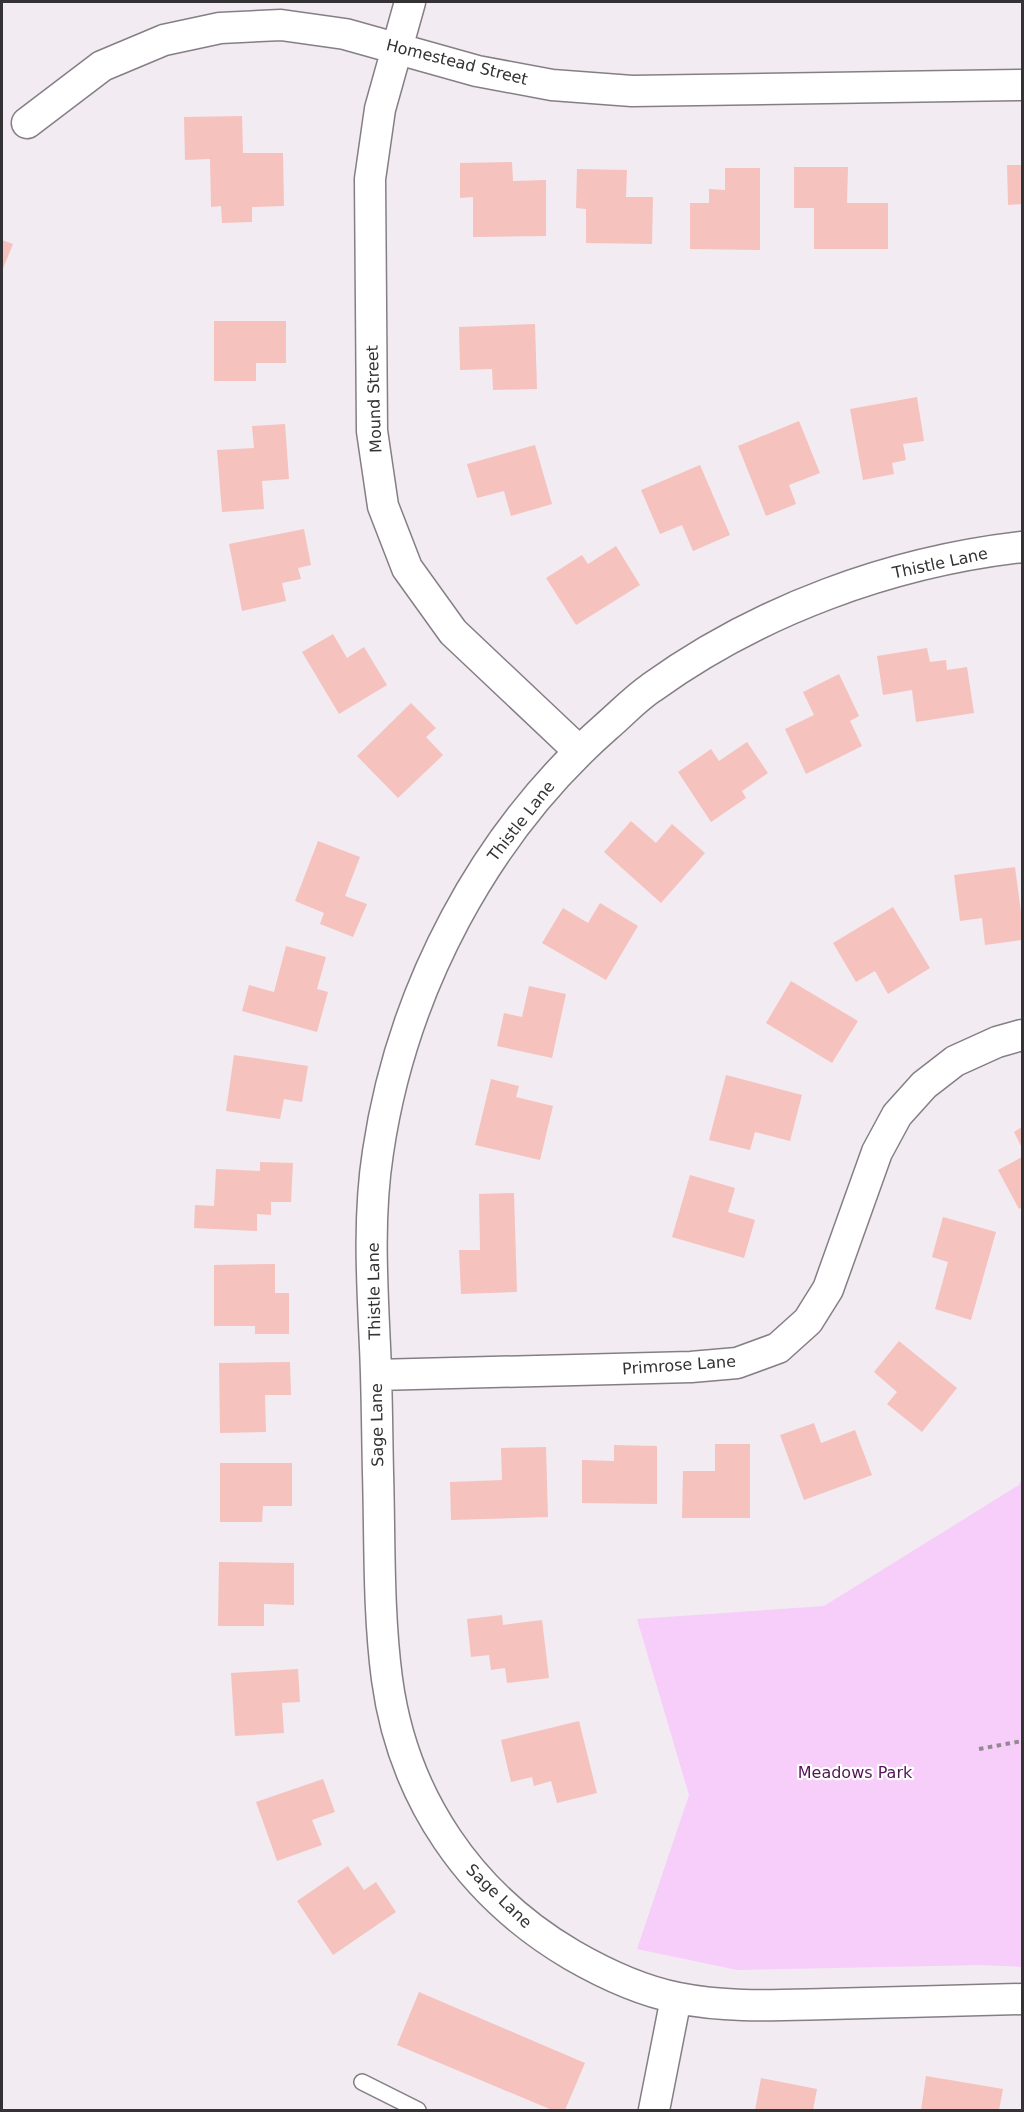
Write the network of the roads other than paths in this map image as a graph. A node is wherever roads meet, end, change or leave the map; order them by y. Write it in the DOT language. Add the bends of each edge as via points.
graph roads {
  1 [pos="410,2"];
  2 [pos="396,47"];
  3 [pos="1023,85"];
  4 [pos="27,123"];
  5 [pos="1023,547"];
  6 [pos="579,751"];
  7 [pos="1023,1035"];
  8 [pos="376,1375"];
  9 [pos="676,1998"];
  10 [pos="1023,1999"];
  11 [pos="362,2082"];
  12 [pos="418,2110"];
  13 [pos="654,2110"];
  1 -- 2 [label="street, Mound Street"];
  2 -- 3 [label="street, Homestead Street" via="477,71 552,85 632,91"];
  2 -- 4 [label="street, Homestead Street" via="345,34 281,25 220,28 164,40 102,66"];
  2 -- 6 [label="street, Mound Street" via="380,110 370,179 372,431 383,506 407,568 453,632"];
  5 -- 6 [label="street, Thistle Lane" via="930,562 855,583 725,640 648,690"];
  6 -- 8 [label="street, Thistle Lane" via="517,822 486,866 455,917 409,1028 392,1082 377,1153 372,1275"];
  7 -- 8 [label="street, Primrose Lane" via="955,1061 924,1085 897,1115 877,1152 828,1289 808,1321 778,1348 737,1363 691,1367"];
  8 -- 9 [label="street, Sage Lane" via="381,1624 388,1685 400,1739 416,1785 445,1839 481,1882 526,1924 572,1955 617,1978"];
  9 -- 10 [label="street, Sage Lane" via="732,2004"];
  9 -- 13 [label="street"];
  11 -- 12 [label="lane"];
}
